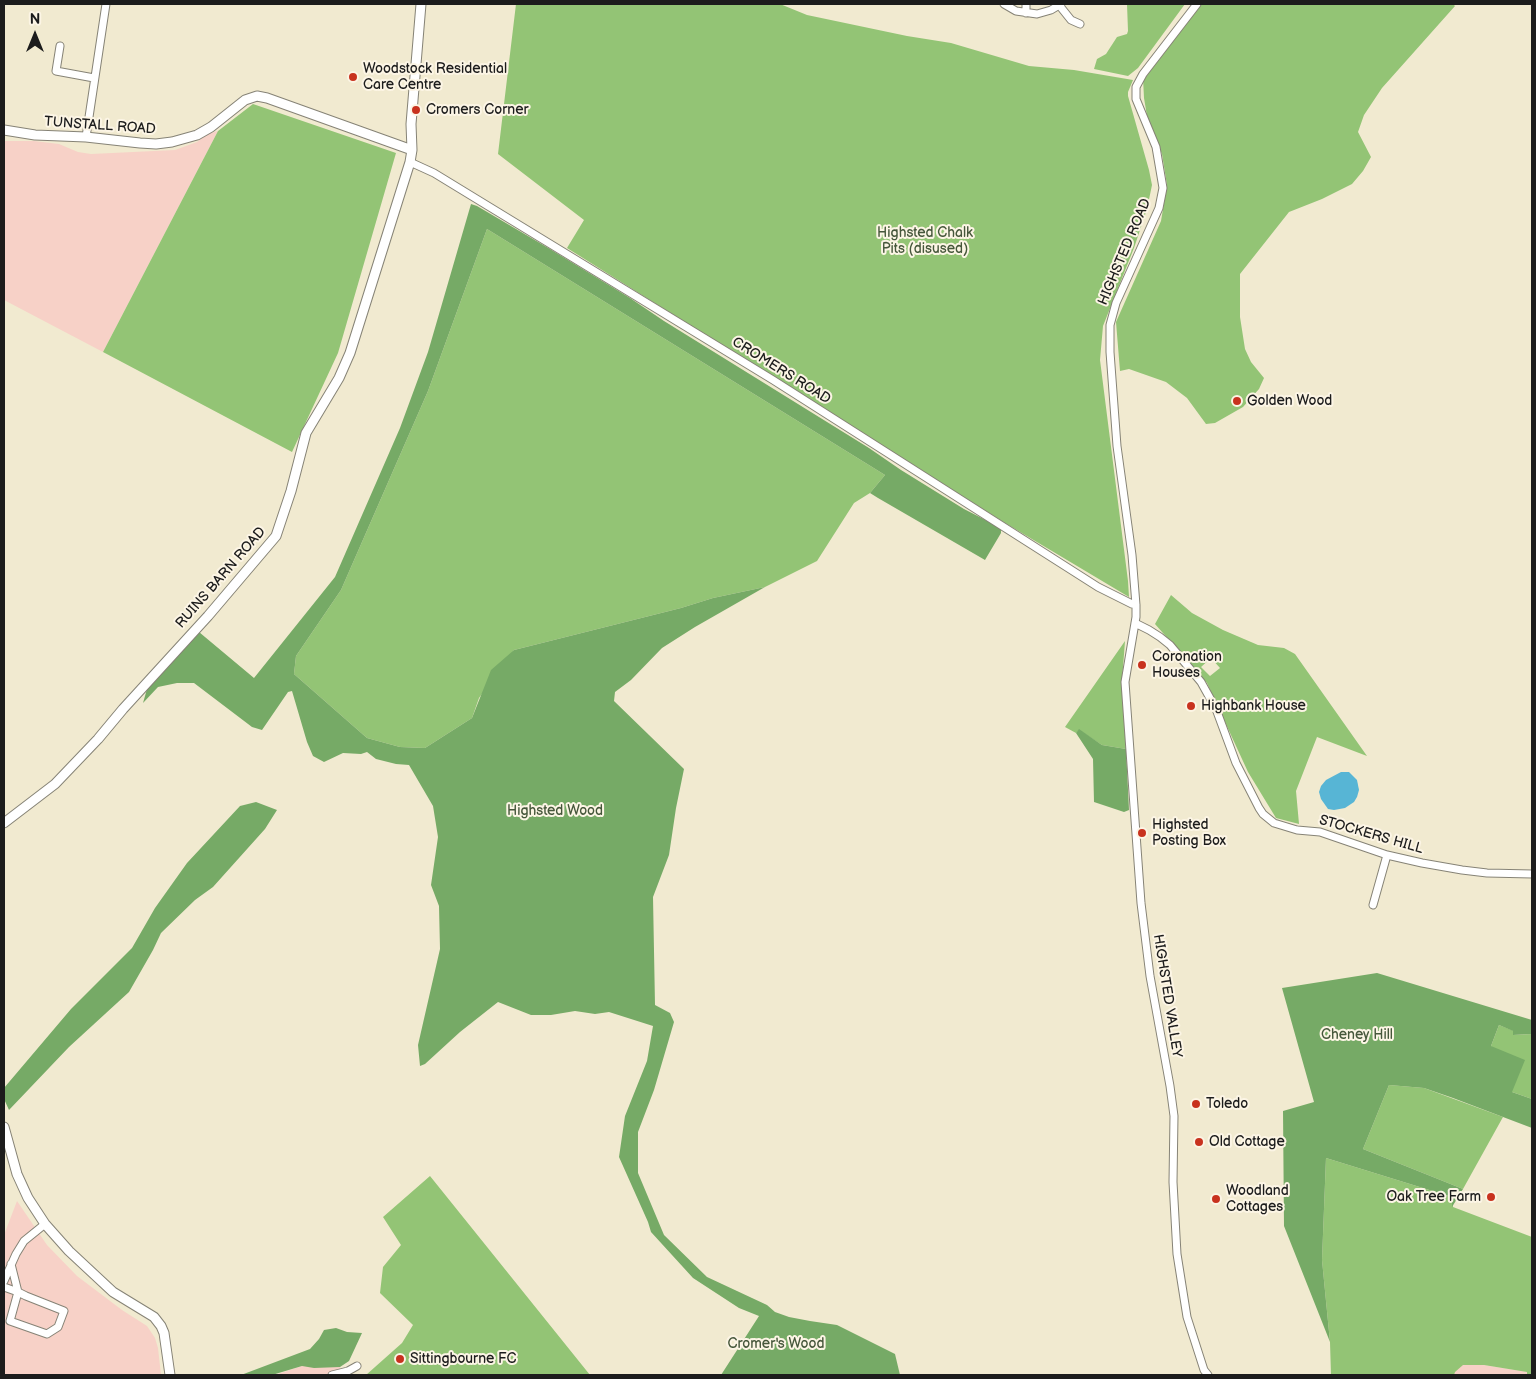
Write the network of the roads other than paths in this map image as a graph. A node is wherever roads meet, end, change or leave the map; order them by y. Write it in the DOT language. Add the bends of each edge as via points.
graph roads {
  1 [pos="106,4"];
  2 [pos="421,4"];
  3 [pos="1004,4"];
  4 [pos="1026,4"];
  5 [pos="1060,4"];
  6 [pos="1197,4"];
  7 [pos="1026,13"];
  8 [pos="1080,24"];
  9 [pos="60,46"];
  10 [pos="94,78"];
  11 [pos="4,130"];
  12 [pos="86,137"];
  13 [pos="412,150"];
  14 [pos="410,162"];
  15 [pos="1136,605"];
  16 [pos="1134,623"];
  17 [pos="4,823"];
  18 [pos="1387,855"];
  19 [pos="1532,874"];
  20 [pos="1373,905"];
  21 [pos="4,1127"];
  22 [pos="45,1224"];
  23 [pos="11,1264"];
  24 [pos="4,1280"];
  25 [pos="4,1287"];
  26 [pos="18,1292"];
  27 [pos="357,1366"];
  28 [pos="1205,1373"];
  29 [pos="170,1375"];
  30 [pos="332,1375"];
  1 -- 10 [label="street"];
  2 -- 13 [label="street, RUINS BARN ROAD" via="411,124"];
  3 -- 7 [label="street"];
  4 -- 7 [label="street"];
  5 -- 7 [label="street" via="1043,13"];
  5 -- 8 [label="street" via="1071,20"];
  6 -- 15 [label="street, HIGHSTED ROAD" via="1142,74 1136,87 1136,99 1156,147 1163,188 1159,208 1116,303 1110,325 1117,446"];
  9 -- 10 [label="street" via="56,71"];
  10 -- 12 [label="street"];
  11 -- 12 [label="street, TUNSTALL ROAD"];
  12 -- 13 [label="street, TUNSTALL ROAD" via="156,144 184,140 211,127 245,100 257,96"];
  13 -- 14 [label="street, RUINS BARN ROAD"];
  14 -- 15 [label="street, CROMERS ROAD" via="434,173 773,380 1098,587"];
  14 -- 17 [label="street, RUINS BARN ROAD" via="350,352 306,432 276,536 98,739 55,784"];
  15 -- 16 [label="street, HIGHSTED ROAD"];
  16 -- 18 [label="street, STOCKERS HILL" via="1160,636 1201,682 1216,709 1236,763 1264,814 1274,823 1320,832"];
  16 -- 28 [label="street, HIGHSTED VALLEY" via="1125,682 1141,903 1174,1116 1177,1254 1187,1317"];
  18 -- 19 [label="street, STOCKERS HILL" via="1462,870"];
  18 -- 20 [label="street"];
  21 -- 22 [label="street" via="17,1174"];
  22 -- 23 [label="street" via="24,1241"];
  22 -- 29 [label="street" via="113,1292 154,1317 164,1333"];
  23 -- 24 [label="street"];
  23 -- 26 [label="street"];
  25 -- 26 [label="street"];
  26 -- 26 [label="street" via="64,1311 58,1327 47,1334 10,1321"];
  27 -- 30 [label="street"];
}
